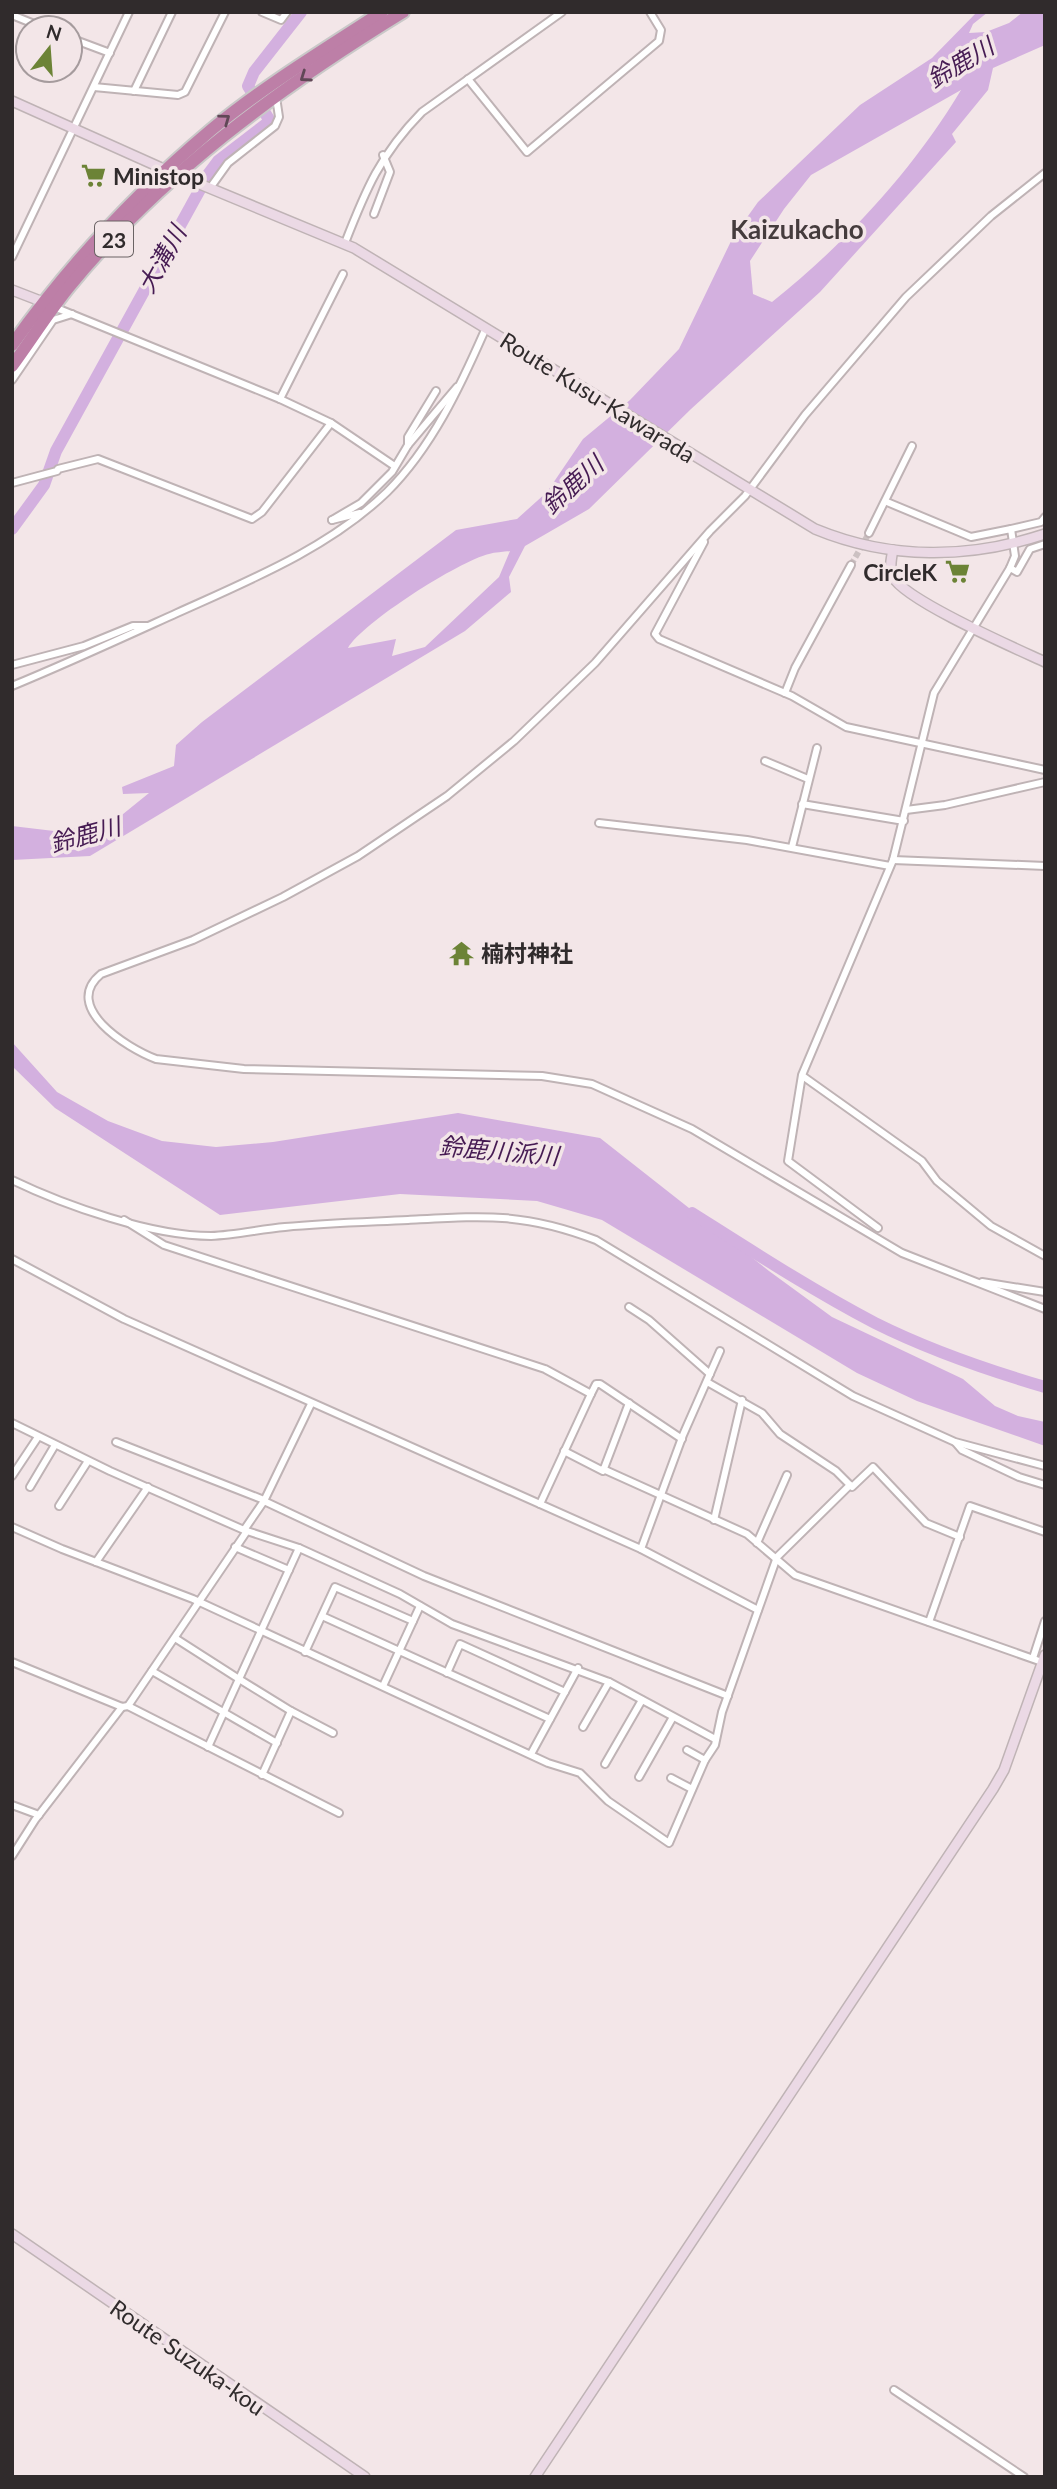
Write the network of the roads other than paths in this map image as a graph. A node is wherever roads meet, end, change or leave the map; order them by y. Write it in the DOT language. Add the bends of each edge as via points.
graph roads {
  1 [pos="129,12"];
  2 [pos="172,12"];
  3 [pos="225,12"];
  4 [pos="262,12"];
  5 [pos="287,12"];
  6 [pos="382,12"];
  7 [pos="403,12"];
  8 [pos="562,12"];
  9 [pos="653,13"];
  10 [pos="84,43"];
  11 [pos="110,53"];
  12 [pos="468,79"];
  13 [pos="94,87"];
  14 [pos="134,91"];
  15 [pos="12,101"];
  16 [pos="261,102"];
  17 [pos="75,129"];
  18 [pos="383,155"];
  19 [pos="172,172"];
  20 [pos="1045,173"];
  21 [pos="209,188"];
  22 [pos="374,214"];
  23 [pos="345,243"];
  24 [pos="12,257"];
  25 [pos="343,274"];
  26 [pos="12,290"];
  27 [pos="49,304"];
  28 [pos="72,314"];
  29 [pos="490,331"];
  30 [pos="12,345"];
  31 [pos="12,366"];
  32 [pos="12,380"];
  33 [pos="463,381"];
  34 [pos="436,391"];
  35 [pos="280,399"];
  36 [pos="331,424"];
  37 [pos="408,445"];
  38 [pos="912,446"];
  39 [pos="393,465"];
  40 [pos="12,483"];
  41 [pos="744,487"];
  42 [pos="887,502"];
  43 [pos="364,512"];
  44 [pos="1045,517"];
  45 [pos="1011,529"];
  46 [pos="710,531"];
  47 [pos="869,533"];
  48 [pos="1045,534"];
  49 [pos="1014,544"];
  50 [pos="1045,544"];
  51 [pos="892,550"];
  52 [pos="851,565"];
  53 [pos="1010,568"];
  54 [pos="150,626"];
  55 [pos="973,629"];
  56 [pos="1045,662"];
  57 [pos="12,665"];
  58 [pos="12,686"];
  59 [pos="785,693"];
  60 [pos="921,743"];
  61 [pos="817,748"];
  62 [pos="765,761"];
  63 [pos="1045,770"];
  64 [pos="807,779"];
  65 [pos="1045,782"];
  66 [pos="802,804"];
  67 [pos="906,810"];
  68 [pos="904,821"];
  69 [pos="599,823"];
  70 [pos="792,846"];
  71 [pos="892,863"];
  72 [pos="1045,866"];
  73 [pos="804,1077"];
  74 [pos="12,1180"];
  75 [pos="124,1220"];
  76 [pos="878,1228"];
  77 [pos="1045,1256"];
  78 [pos="12,1259"];
  79 [pos="966,1280"];
  80 [pos="1045,1292"];
  81 [pos="629,1307"];
  82 [pos="1045,1309"];
  83 [pos="720,1351"];
  84 [pos="710,1374"];
  85 [pos="707,1382"];
  86 [pos="591,1394"];
  87 [pos="742,1400"];
  88 [pos="312,1404"];
  89 [pos="629,1404"];
  90 [pos="12,1423"];
  91 [pos="38,1437"];
  92 [pos="682,1439"];
  93 [pos="116,1442"];
  94 [pos="955,1442"];
  95 [pos="55,1445"];
  96 [pos="564,1451"];
  97 [pos="88,1461"];
  98 [pos="1045,1466"];
  99 [pos="603,1469"];
  100 [pos="787,1475"];
  101 [pos="12,1476"];
  102 [pos="850,1485"];
  103 [pos="1045,1485"];
  104 [pos="30,1487"];
  105 [pos="148,1488"];
  106 [pos="663,1496"];
  107 [pos="264,1500"];
  108 [pos="540,1504"];
  109 [pos="59,1506"];
  110 [pos="714,1520"];
  111 [pos="12,1527"];
  112 [pos="245,1531"];
  113 [pos="1045,1532"];
  114 [pos="960,1536"];
  115 [pos="757,1542"];
  116 [pos="236,1547"];
  117 [pos="299,1548"];
  118 [pos="641,1549"];
  119 [pos="776,1561"];
  120 [pos="96,1562"];
  121 [pos="289,1570"];
  122 [pos="199,1602"];
  123 [pos="419,1606"];
  124 [pos="758,1610"];
  125 [pos="322,1615"];
  126 [pos="413,1621"];
  127 [pos="1045,1621"];
  128 [pos="929,1622"];
  129 [pos="261,1632"];
  130 [pos="175,1638"];
  131 [pos="399,1651"];
  132 [pos="305,1652"];
  133 [pos="1041,1659"];
  134 [pos="12,1662"];
  135 [pos="578,1668"];
  136 [pos="152,1671"];
  137 [pos="447,1673"];
  138 [pos="239,1679"];
  139 [pos="609,1682"];
  140 [pos="383,1686"];
  141 [pos="565,1692"];
  142 [pos="728,1696"];
  143 [pos="642,1700"];
  144 [pos="125,1706"];
  145 [pos="291,1711"];
  146 [pos="224,1712"];
  147 [pos="673,1717"];
  148 [pos="550,1720"];
  149 [pos="583,1727"];
  150 [pos="333,1733"];
  151 [pos="715,1739"];
  152 [pos="277,1743"];
  153 [pos="208,1747"];
  154 [pos="687,1750"];
  155 [pos="531,1754"];
  156 [pos="705,1760"];
  157 [pos="605,1764"];
  158 [pos="262,1775"];
  159 [pos="639,1777"];
  160 [pos="671,1778"];
  161 [pos="692,1789"];
  162 [pos="12,1805"];
  163 [pos="339,1813"];
  164 [pos="39,1815"];
  165 [pos="12,1856"];
  166 [pos="12,2234"];
  167 [pos="894,2390"];
  168 [pos="365,2477"];
  169 [pos="535,2477"];
  170 [pos="1024,2477"];
  1 -- 11 [label="street"];
  2 -- 14 [label="street"];
  3 -- 14 [label="street" via="185,92"];
  4 -- 5 [label="street" via="281,20"];
  6 -- 16 [label="highway, 23"];
  7 -- 16 [label="highway, 23, one-way"];
  8 -- 12 [label="street"];
  9 -- 12 [label="street" via="661,30 659,41 527,152"];
  10 -- 11 [label="street"];
  11 -- 13 [label="street"];
  12 -- 18 [label="street" via="422,112"];
  13 -- 14 [label="street"];
  13 -- 17 [label="street"];
  15 -- 17 [label="main road, Route Kusu-Kawarada"];
  16 -- 19 [label="highway, 23" via="212,129"];
  16 -- 21 [label="street" via="279,117 275,126 228,163"];
  17 -- 19 [label="main road, Route Kusu-Kawarada"];
  17 -- 24 [label="street"];
  18 -- 22 [label="street" via="390,172"];
  18 -- 23 [label="street"];
  19 -- 21 [label="main road, Route Kusu-Kawarada"];
  19 -- 27 [label="highway, 23" via="100,235"];
  20 -- 41 [label="street" via="991,216 906,297"];
  21 -- 23 [label="main road, Route Kusu-Kawarada"];
  23 -- 29 [label="main road, Route Kusu-Kawarada"];
  25 -- 35 [label="street"];
  26 -- 27 [label="main road"];
  27 -- 28 [label="street"];
  27 -- 30 [label="highway, 23"];
  27 -- 31 [label="highway, 23"];
  28 -- 32 [label="street" via="53,320"];
  28 -- 35 [label="street"];
  29 -- 33 [label="street"];
  29 -- 41 [label="main road, Route Kusu-Kawarada"];
  33 -- 37 [label="street"];
  33 -- 43 [label="street" via="404,472"];
  34 -- 37 [label="street" via="408,437"];
  35 -- 36 [label="street"];
  36 -- 39 [label="street"];
  36 -- 40 [label="street" via="252,519 98,458"];
  37 -- 39 [label="street"];
  38 -- 42 [label="street"];
  39 -- 43 [label="street" via="392,472 361,503 331,520"];
  41 -- 46 [label="street"];
  41 -- 51 [label="main road, Route Kusu-Kawarada" via="831,536"];
  42 -- 45 [label="street" via="971,537"];
  42 -- 47 [label="street"];
  43 -- 54 [label="street" via="267,571"];
  44 -- 45 [label="street"];
  45 -- 49 [label="street"];
  46 -- 59 [label="street" via="655,634"];
  46 -- 79 [label="street" via="563,697 447,796 358,856 283,897 193,940 101,974 91,988 90,1012 144,1055 185,1064 542,1076 592,1084 692,1129 869,1236"];
  48 -- 49 [label="main road, Route Kusu-Kawarada"];
  49 -- 51 [label="main road, Route Kusu-Kawarada" via="944,554"];
  49 -- 53 [label="street"];
  50 -- 53 [label="street" via="1030,549 1017,572"];
  51 -- 55 [label="main road" via="893,577 903,588"];
  52 -- 59 [label="street"];
  53 -- 55 [label="street"];
  54 -- 57 [label="street" via="133,626 84,646"];
  54 -- 58 [label="street"];
  55 -- 56 [label="main road"];
  55 -- 60 [label="street" via="938,683"];
  59 -- 60 [label="street" via="846,727"];
  60 -- 63 [label="street"];
  60 -- 67 [label="street"];
  61 -- 64 [label="street"];
  62 -- 64 [label="street"];
  64 -- 66 [label="street"];
  65 -- 67 [label="street"];
  66 -- 68 [label="street"];
  66 -- 70 [label="street"];
  67 -- 68 [label="street"];
  68 -- 71 [label="street"];
  69 -- 70 [label="street"];
  70 -- 71 [label="street"];
  71 -- 72 [label="street"];
  71 -- 73 [label="street"];
  73 -- 76 [label="street" via="788,1161"];
  73 -- 77 [label="street" via="922,1161 937,1181 991,1226"];
  74 -- 75 [label="street"];
  75 -- 86 [label="street" via="164,1245 545,1369"];
  75 -- 94 [label="street" via="213,1236 345,1222 494,1215 552,1225 596,1240 853,1396"];
  78 -- 88 [label="street" via="124,1319"];
  79 -- 80 [label="street"];
  79 -- 82 [label="street"];
  81 -- 84 [label="street"];
  83 -- 84 [label="street"];
  84 -- 85 [label="street"];
  85 -- 87 [label="street"];
  85 -- 92 [label="street"];
  86 -- 89 [label="street" via="600,1384"];
  86 -- 96 [label="street"];
  87 -- 102 [label="street"];
  87 -- 110 [label="street"];
  88 -- 107 [label="street"];
  88 -- 108 [label="street"];
  89 -- 92 [label="street"];
  89 -- 99 [label="street"];
  90 -- 91 [label="street"];
  91 -- 95 [label="street"];
  91 -- 101 [label="street"];
  92 -- 106 [label="street"];
  93 -- 107 [label="street"];
  94 -- 98 [label="street"];
  94 -- 103 [label="street" via="962,1450 1019,1478"];
  95 -- 97 [label="street"];
  95 -- 104 [label="street"];
  96 -- 99 [label="street"];
  96 -- 108 [label="street"];
  97 -- 105 [label="street"];
  97 -- 109 [label="street"];
  99 -- 106 [label="street"];
  100 -- 115 [label="street"];
  102 -- 114 [label="street" via="873,1467 926,1523"];
  102 -- 119 [label="street"];
  105 -- 112 [label="street"];
  105 -- 120 [label="street"];
  106 -- 110 [label="street"];
  106 -- 118 [label="street"];
  107 -- 112 [label="street"];
  107 -- 142 [label="street" via="424,1576"];
  108 -- 118 [label="street"];
  110 -- 115 [label="street"];
  111 -- 120 [label="street"];
  112 -- 116 [label="street"];
  112 -- 117 [label="street"];
  113 -- 114 [label="street" via="970,1506"];
  114 -- 128 [label="street"];
  115 -- 119 [label="street"];
  116 -- 121 [label="street"];
  116 -- 122 [label="street"];
  117 -- 121 [label="street"];
  117 -- 123 [label="street"];
  118 -- 124 [label="street"];
  119 -- 124 [label="street"];
  119 -- 128 [label="street" via="795,1575"];
  120 -- 122 [label="street"];
  121 -- 129 [label="street"];
  122 -- 129 [label="street"];
  122 -- 130 [label="street"];
  123 -- 126 [label="street"];
  123 -- 135 [label="street" via="452,1624"];
  124 -- 142 [label="street"];
  125 -- 126 [label="street" via="335,1587"];
  125 -- 131 [label="street"];
  125 -- 132 [label="street"];
  126 -- 131 [label="street"];
  127 -- 133 [label="street"];
  128 -- 133 [label="street"];
  129 -- 132 [label="street"];
  129 -- 138 [label="street"];
  130 -- 136 [label="street"];
  130 -- 138 [label="street"];
  131 -- 137 [label="street"];
  131 -- 140 [label="street"];
  132 -- 140 [label="street"];
  133 -- 169 [label="main road" via="993,1790"];
  134 -- 144 [label="street"];
  135 -- 139 [label="street"];
  135 -- 141 [label="street"];
  136 -- 144 [label="street"];
  136 -- 146 [label="street"];
  137 -- 141 [label="street" via="460,1644"];
  137 -- 148 [label="street"];
  138 -- 145 [label="street"];
  138 -- 146 [label="street"];
  139 -- 143 [label="street"];
  139 -- 149 [label="street"];
  140 -- 155 [label="street"];
  141 -- 148 [label="street"];
  142 -- 151 [label="street"];
  143 -- 147 [label="street"];
  143 -- 157 [label="street"];
  144 -- 153 [label="street"];
  144 -- 164 [label="street"];
  145 -- 150 [label="street"];
  145 -- 152 [label="street"];
  146 -- 152 [label="street"];
  146 -- 153 [label="street"];
  147 -- 151 [label="street"];
  147 -- 159 [label="street"];
  148 -- 155 [label="street"];
  151 -- 156 [label="street"];
  152 -- 158 [label="street"];
  153 -- 158 [label="street"];
  154 -- 156 [label="street"];
  155 -- 161 [label="street" via="579,1773 608,1801 669,1843"];
  156 -- 161 [label="street"];
  158 -- 163 [label="street"];
  160 -- 161 [label="street"];
  162 -- 164 [label="street"];
  164 -- 165 [label="street"];
  166 -- 168 [label="main road, Route Suzuka-kou"];
  167 -- 170 [label="street"];
}
